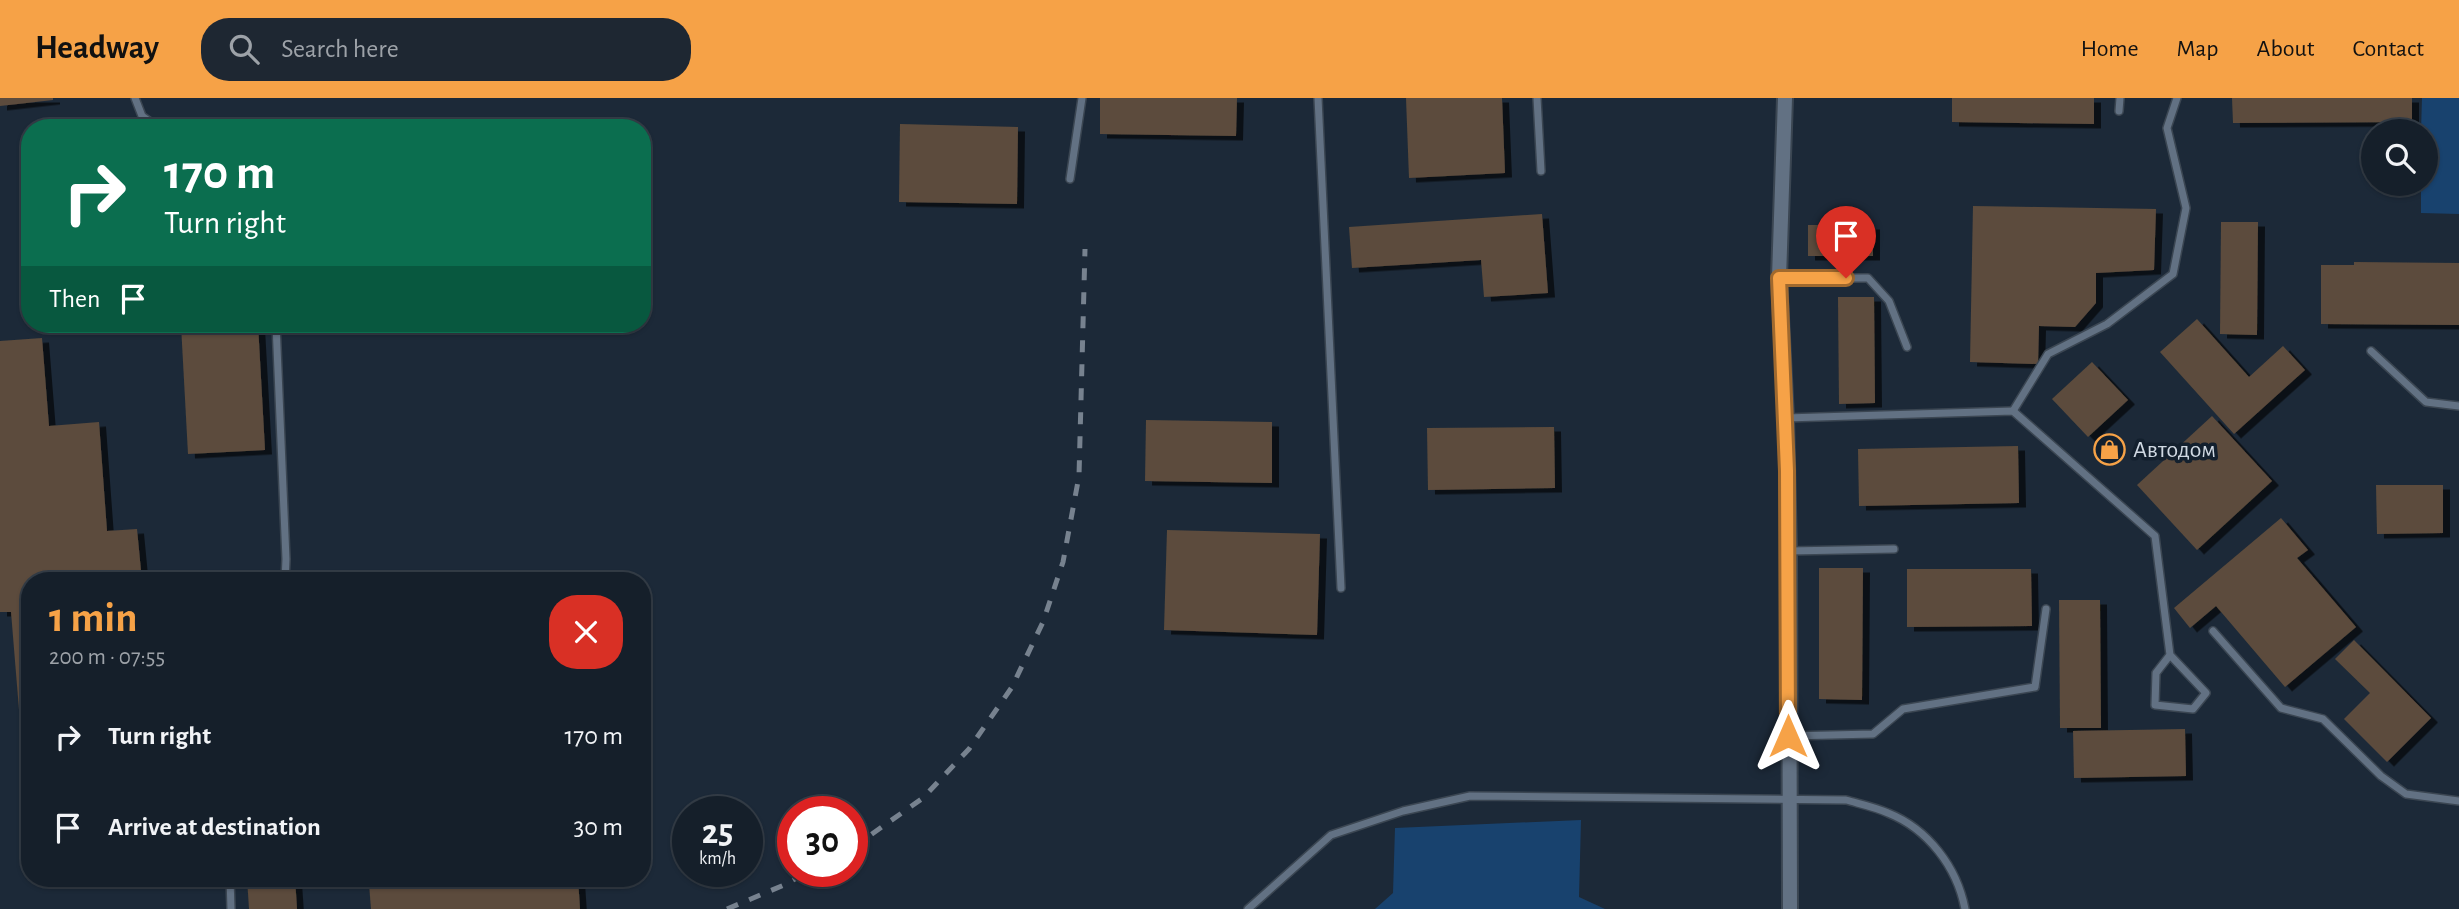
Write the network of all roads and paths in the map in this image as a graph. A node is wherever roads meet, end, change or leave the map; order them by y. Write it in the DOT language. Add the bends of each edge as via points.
graph roads {
  1 [pos="135,98"];
  2 [pos="1082,98"];
  3 [pos="1318,98"];
  4 [pos="1537,98"];
  5 [pos="1785,98"];
  6 [pos="2120,98"];
  7 [pos="2177,98"];
  8 [pos="2119,111"];
  9 [pos="146,119"];
  10 [pos="1541,171"];
  11 [pos="1070,179"];
  12 [pos="1779,278"];
  13 [pos="276,333"];
  14 [pos="1907,348"];
  15 [pos="2371,351"];
  16 [pos="2459,406"];
  17 [pos="2013,411"];
  18 [pos="1786,418"];
  19 [pos="1894,549"];
  20 [pos="1788,551"];
  21 [pos="285,572"];
  22 [pos="1341,588"];
  23 [pos="2046,609"];
  24 [pos="2213,631"];
  25 [pos="2170,655"];
  26 [pos="1788,736"];
  27 [pos="1790,799"];
  28 [pos="2459,801"];
  29 [pos="230,887"];
  30 [pos="231,909"];
  31 [pos="1248,909"];
  32 [pos="1790,909"];
  33 [pos="1965,909"];
  1 -- 9 [label="lane"];
  2 -- 11 [label="lane"];
  3 -- 22 [label="lane"];
  4 -- 10 [label="lane"];
  5 -- 12 [label="street"];
  6 -- 8 [label="lane"];
  7 -- 17 [label="lane" via="2166,128 2186,208 2173,274 2106,324 2048,354"];
  12 -- 14 [label="lane" via="1868,278 1889,300"];
  12 -- 18 [label="street"];
  13 -- 21 [label="lane"];
  15 -- 16 [label="lane" via="2426,402"];
  17 -- 18 [label="lane"];
  17 -- 25 [label="lane" via="2155,536"];
  18 -- 20 [label="street"];
  19 -- 20 [label="lane"];
  20 -- 26 [label="street"];
  23 -- 26 [label="lane" via="2035,687 1903,709 1873,734"];
  24 -- 28 [label="lane" via="2281,708 2323,719 2406,794"];
  25 -- 25 [label="lane" via="2206,693 2193,709 2155,705 2156,673"];
  26 -- 27 [label="street"];
  27 -- 31 [label="lane" via="1470,796 1403,811 1331,835"];
  27 -- 32 [label="street"];
  27 -- 33 [label="lane" via="1846,800 1889,813 1924,834 1950,867"];
  29 -- 30 [label="lane"];
}
